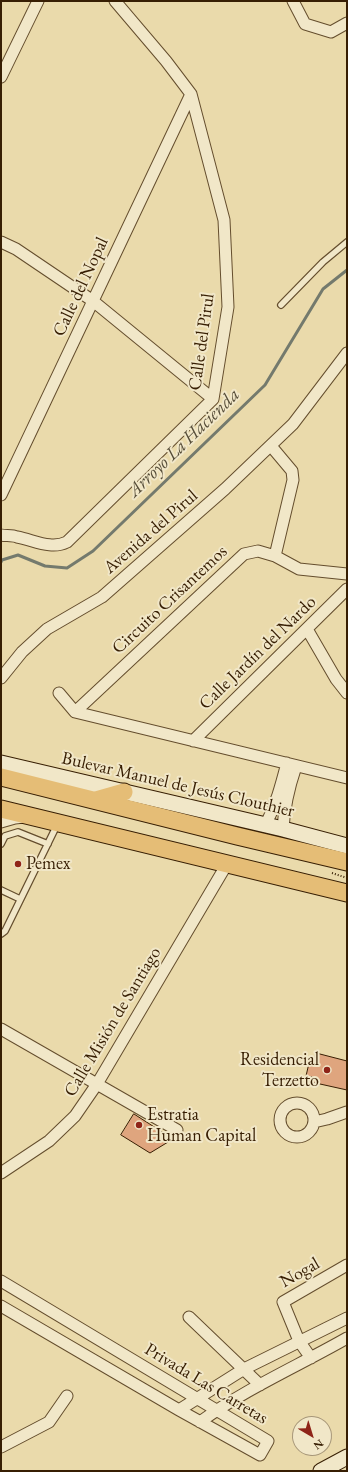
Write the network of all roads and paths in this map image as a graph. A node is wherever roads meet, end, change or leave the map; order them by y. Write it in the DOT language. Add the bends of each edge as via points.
graph roads {
  1 [pos="38,1"];
  2 [pos="115,1"];
  3 [pos="293,1"];
  4 [pos="347,24"];
  5 [pos="1,77"];
  6 [pos="191,94"];
  7 [pos="1,242"];
  8 [pos="347,242"];
  9 [pos="93,301"];
  10 [pos="281,305"];
  11 [pos="347,353"];
  12 [pos="347,365"];
  13 [pos="313,398"];
  14 [pos="213,399"];
  15 [pos="271,446"];
  16 [pos="1,495"];
  17 [pos="1,535"];
  18 [pos="274,556"];
  19 [pos="347,574"];
  20 [pos="347,589"];
  21 [pos="307,629"];
  22 [pos="1,678"];
  23 [pos="59,693"];
  24 [pos="347,693"];
  25 [pos="75,712"];
  26 [pos="193,741"];
  27 [pos="1,763"];
  28 [pos="291,764"];
  29 [pos="1,776"];
  30 [pos="347,778"];
  31 [pos="124,792"];
  32 [pos="95,800"];
  33 [pos="1,809"];
  34 [pos="33,816"];
  35 [pos="1,822"];
  36 [pos="58,823"];
  37 [pos="265,826"];
  38 [pos="284,829"];
  39 [pos="1,844"];
  40 [pos="48,844"];
  41 [pos="347,846"];
  42 [pos="347,862"];
  43 [pos="227,864"];
  44 [pos="1,890"];
  45 [pos="347,893"];
  46 [pos="20,899"];
  47 [pos="1,934"];
  48 [pos="1,1029"];
  49 [pos="97,1084"];
  50 [pos="347,1112"];
  51 [pos="314,1122"];
  52 [pos="177,1130"];
  53 [pos="1,1172"];
  54 [pos="347,1266"];
  55 [pos="1,1281"];
  56 [pos="1,1306"];
  57 [pos="189,1317"];
  58 [pos="344,1320"];
  59 [pos="299,1341"];
  60 [pos="346,1341"];
  61 [pos="311,1358"];
  62 [pos="244,1369"];
  63 [pos="260,1385"];
  64 [pos="67,1396"];
  65 [pos="196,1398"];
  66 [pos="179,1410"];
  67 [pos="216,1410"];
  68 [pos="200,1422"];
  69 [pos="1,1447"];
  70 [pos="347,1457"];
  71 [pos="321,1471"];
  1 -- 5 [label="street"];
  2 -- 6 [label="street, Calle del Pirul"];
  3 -- 4 [label="street" via="305,24 331,32"];
  6 -- 9 [label="street, Calle del Nopal"];
  6 -- 14 [label="street, Calle del Pirul" via="224,220 228,307"];
  7 -- 9 [label="street" via="16,249"];
  8 -- 10 [label="lane" via="323,262"];
  9 -- 14 [label="street"];
  9 -- 16 [label="street, Calle del Nopal"];
  11 -- 13 [label="street"];
  12 -- 13 [label="street"];
  13 -- 15 [label="street, Avenida del Pirul" via="293,424"];
  14 -- 17 [label="street, Calle del Pirul" via="68,542 53,546 16,536"];
  15 -- 18 [label="street" via="292,471 293,480"];
  15 -- 22 [label="street, Avenida del Pirul" via="225,490 102,597 47,629 22,652"];
  18 -- 19 [label="street, Circuito Crisantemos" via="299,569"];
  18 -- 25 [label="street, Circuito Crisantemos" via="258,551 244,554"];
  20 -- 21 [label="street, Calle Jardín del Nardo"];
  21 -- 24 [label="street"];
  21 -- 26 [label="street, Calle Jardín del Nardo"];
  23 -- 25 [label="street"];
  25 -- 26 [label="street"];
  26 -- 28 [label="street"];
  27 -- 31 [label="street, Bulevar Manuel de Jesús Clouthier"];
  28 -- 30 [label="street"];
  28 -- 37 [label="street"];
  28 -- 38 [label="street"];
  29 -- 32 [label="main road"];
  31 -- 32 [label="main road"];
  31 -- 37 [label="street, Bulevar Manuel de Jesús Clouthier"];
  32 -- 42 [label="main road"];
  33 -- 34 [label="main road"];
  34 -- 35 [label="street"];
  34 -- 36 [label="main road"];
  36 -- 40 [label="lane"];
  36 -- 43 [label="main road"];
  37 -- 38 [label="street, Bulevar Manuel de Jesús Clouthier"];
  38 -- 41 [label="street, Bulevar Manuel de Jesús Clouthier"];
  39 -- 40 [label="lane" via="5,836 18,832"];
  40 -- 46 [label="lane"];
  43 -- 45 [label="main road"];
  43 -- 49 [label="street, Calle Misión de Santiago"];
  44 -- 46 [label="lane"];
  46 -- 47 [label="lane" via="5,931"];
  48 -- 49 [label="street"];
  49 -- 52 [label="street"];
  49 -- 53 [label="street, Calle Misión de Santiago" via="75,1116 49,1141"];
  50 -- 51 [label="street"];
  54 -- 59 [label="street, Nogal" via="283,1302"];
  55 -- 65 [label="street, Privada Las Carretas"];
  56 -- 66 [label="street, Privada Las Carretas"];
  57 -- 62 [label="street"];
  58 -- 59 [label="street"];
  58 -- 60 [label="street"];
  59 -- 61 [label="street, Nogal"];
  59 -- 62 [label="street"];
  60 -- 61 [label="street"];
  61 -- 63 [label="street"];
  62 -- 63 [label="street"];
  62 -- 65 [label="street"];
  63 -- 67 [label="street"];
  64 -- 69 [label="street" via="49,1422"];
  65 -- 66 [label="street"];
  65 -- 67 [label="street, Privada Las Carretas"];
  66 -- 68 [label="street, Privada Las Carretas"];
  67 -- 68 [label="street"];
  67 -- 68 [label="street, Privada Las Carretas" via="268,1441 260,1455"];
  70 -- 71 [label="street"];
}
